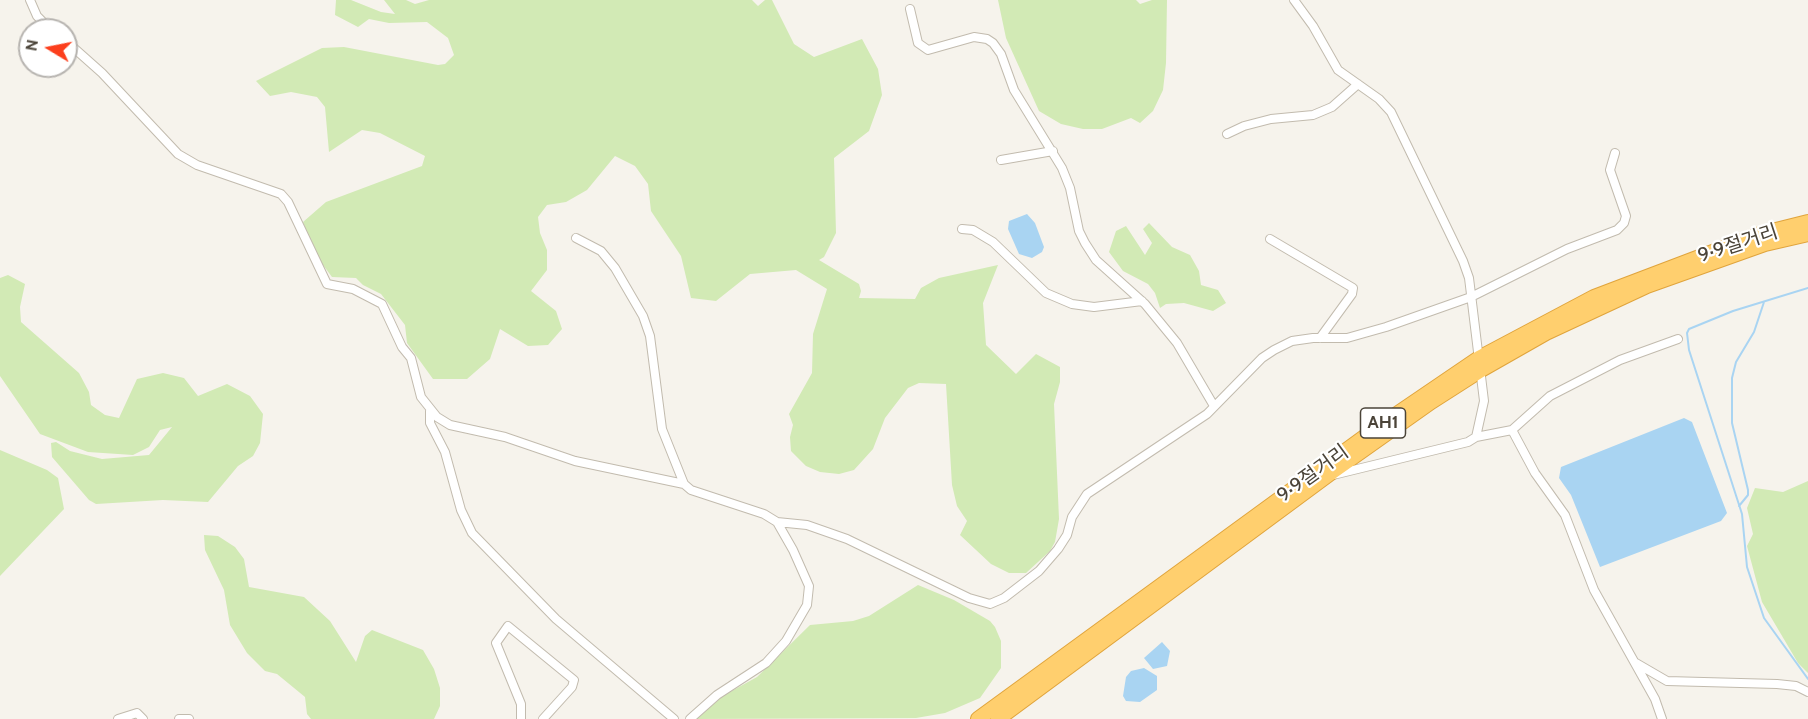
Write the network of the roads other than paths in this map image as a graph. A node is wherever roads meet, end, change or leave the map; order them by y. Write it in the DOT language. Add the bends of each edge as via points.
graph roads {
  1 [pos="30,0"];
  2 [pos="1294,0"];
  3 [pos="910,9"];
  4 [pos="39,18"];
  5 [pos="78,51"];
  6 [pos="1358,84"];
  7 [pos="1227,134"];
  8 [pos="1053,151"];
  9 [pos="1615,153"];
  10 [pos="1001,160"];
  11 [pos="1808,222"];
  12 [pos="962,229"];
  13 [pos="1808,234"];
  14 [pos="576,238"];
  15 [pos="1270,239"];
  16 [pos="1471,297"];
  17 [pos="1142,301"];
  18 [pos="1320,338"];
  19 [pos="1678,339"];
  20 [pos="1480,364"];
  21 [pos="1214,406"];
  22 [pos="430,411"];
  23 [pos="1512,430"];
  24 [pos="1476,437"];
  25 [pos="1325,477"];
  26 [pos="684,484"];
  27 [pos="777,522"];
  28 [pos="1635,663"];
  29 [pos="1808,692"];
  30 [pos="118,719"];
  31 [pos="143,719"];
  32 [pos="178,719"];
  33 [pos="189,719"];
  34 [pos="521,719"];
  35 [pos="543,719"];
  36 [pos="674,719"];
  37 [pos="690,719"];
  38 [pos="978,719"];
  39 [pos="998,719"];
  40 [pos="1662,719"];
  1 -- 4 [label="street"];
  2 -- 6 [label="street" via="1338,70"];
  3 -- 8 [label="street" via="922,47 940,48 974,37 993,43 1014,90"];
  5 -- 22 [label="street" via="178,154 197,165 281,194 327,284 353,289 382,304 411,358 421,397"];
  6 -- 7 [label="street" via="1332,107 1313,115 1271,119"];
  6 -- 16 [label="street" via="1391,112 1463,261"];
  8 -- 10 [label="street"];
  8 -- 17 [label="street" via="1070,188 1085,243 1100,265"];
  9 -- 16 [label="street" via="1610,170 1626,216 1617,230 1567,249"];
  11 -- 20 [label="highway, 9·9절거리 / AH1" via="1760,234 1626,284 1542,322"];
  12 -- 17 [label="street" via="973,230 993,242 1046,293 1072,304 1094,307"];
  13 -- 20 [label="highway, 9·9절거리 / AH1" via="1765,244 1647,286"];
  14 -- 26 [label="street" via="601,251 643,316 650,336 662,429"];
  15 -- 18 [label="street" via="1353,288"];
  16 -- 18 [label="street" via="1347,338"];
  16 -- 20 [label="street"];
  17 -- 21 [label="street" via="1178,343"];
  18 -- 21 [label="street" via="1292,341 1262,358"];
  19 -- 23 [label="street" via="1620,360 1550,396"];
  20 -- 24 [label="street" via="1485,401"];
  20 -- 25 [label="highway, 9·9절거리 / AH1"];
  20 -- 38 [label="highway, 9·9절거리 / AH1" via="1384,422"];
  21 -- 27 [label="street" via="1087,494 1072,517 1067,535 1039,571 990,604 969,598 847,539 807,525"];
  22 -- 26 [label="street" via="450,425 505,437 575,461"];
  22 -- 36 [label="street" via="430,423 445,452 461,510 472,533 548,612"];
  23 -- 24 [label="street"];
  23 -- 28 [label="street" via="1534,473 1565,515 1594,590"];
  24 -- 25 [label="street"];
  25 -- 39 [label="highway, 9·9절거리 / AH1"];
  26 -- 27 [label="street"];
  27 -- 37 [label="street" via="809,586 807,605 786,641 766,663 717,695"];
  28 -- 29 [label="street" via="1667,681 1777,684"];
  28 -- 40 [label="street"];
  30 -- 31 [label="street" via="137,713"];
  32 -- 33 [label="street"];
  34 -- 35 [label="street" via="521,704 496,643 508,626 574,680"];
}
